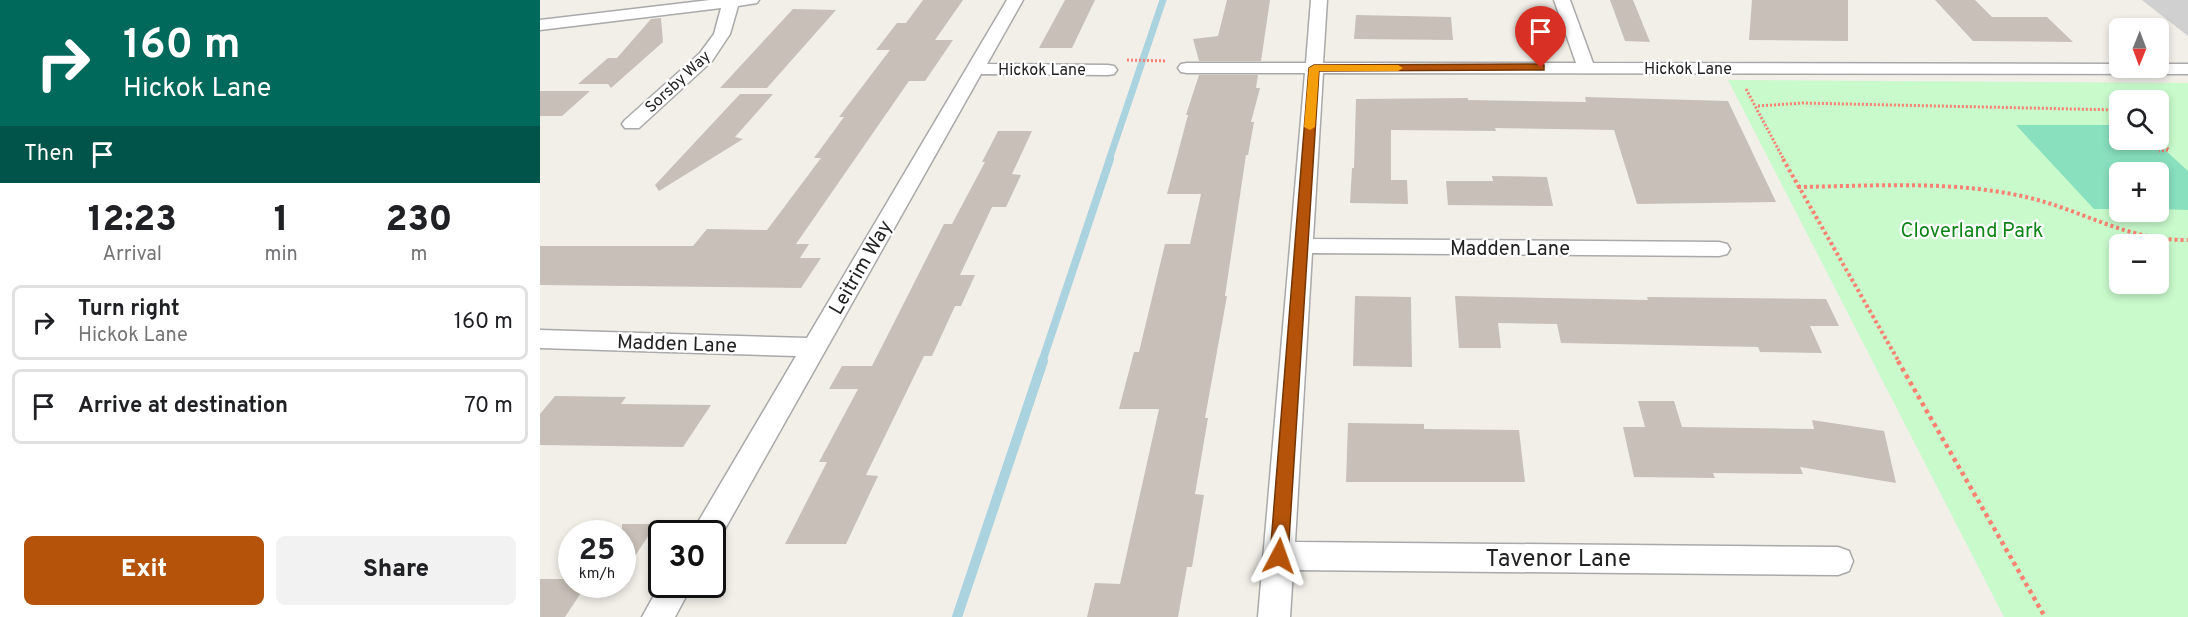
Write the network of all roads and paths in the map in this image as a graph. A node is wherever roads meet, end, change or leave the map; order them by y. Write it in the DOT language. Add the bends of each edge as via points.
graph roads {
  1 [pos="751,0"];
  2 [pos="1015,0"];
  3 [pos="1319,0"];
  4 [pos="1562,0"];
  5 [pos="731,3"];
  6 [pos="540,26"];
  7 [pos="1129,60"];
  8 [pos="1179,64"];
  9 [pos="1586,67"];
  10 [pos="1314,68"];
  11 [pos="1733,68"];
  12 [pos="975,69"];
  13 [pos="2188,69"];
  14 [pos="1108,70"];
  15 [pos="1757,106"];
  16 [pos="2109,110"];
  17 [pos="632,124"];
  18 [pos="2169,150"];
  19 [pos="2159,151"];
  20 [pos="1798,188"];
  21 [pos="2188,240"];
  22 [pos="1301,246"];
  23 [pos="1719,249"];
  24 [pos="540,339"];
  25 [pos="814,347"];
  26 [pos="714,520"];
  27 [pos="1279,556"];
  28 [pos="1838,561"];
  29 [pos="669,598"];
  30 [pos="658,617"];
  31 [pos="1275,617"];
  32 [pos="2045,617"];
  1 -- 5 [label="street"];
  2 -- 12 [label="street, Leitrim Way"];
  3 -- 10 [label="street"];
  4 -- 9 [label="street"];
  5 -- 6 [label="street"];
  5 -- 17 [label="street, Sorsby Way" via="722,34 706,57"];
  7 -- 8 [label="path"];
  8 -- 10 [label="street, Hickok Lane"];
  9 -- 10 [label="street, Hickok Lane"];
  9 -- 11 [label="street, Hickok Lane"];
  10 -- 22 [label="street"];
  11 -- 13 [label="street, Hickok Lane"];
  11 -- 15 [label="path"];
  12 -- 14 [label="street, Hickok Lane"];
  12 -- 25 [label="street, Leitrim Way"];
  15 -- 16 [label="path" via="1802,103"];
  15 -- 20 [label="path"];
  18 -- 19 [label="path"];
  20 -- 21 [label="path" via="1910,187 1998,192 2049,203 2119,231 2162,241"];
  20 -- 32 [label="path"];
  22 -- 23 [label="street, Madden Lane"];
  22 -- 27 [label="street"];
  24 -- 25 [label="street, Madden Lane"];
  25 -- 26 [label="street, Leitrim Way"];
  27 -- 28 [label="street, Tavenor Lane"];
  27 -- 31 [label="street"];
  29 -- 30 [label="street"];
}
